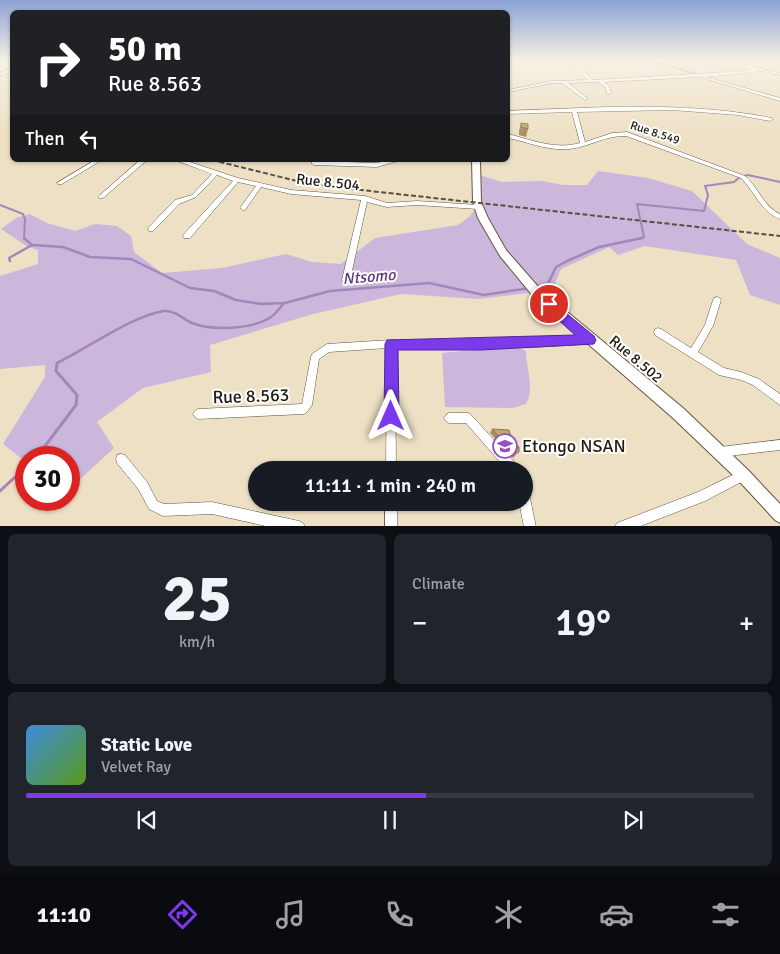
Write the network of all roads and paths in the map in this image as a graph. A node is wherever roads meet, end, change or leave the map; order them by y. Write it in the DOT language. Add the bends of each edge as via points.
graph roads {
  1 [pos="537,86"];
  2 [pos="567,86"];
  3 [pos="606,86"];
  4 [pos="732,86"];
  5 [pos="510,91"];
  6 [pos="609,93"];
  7 [pos="584,100"];
  8 [pos="780,100"];
  9 [pos="574,110"];
  10 [pos="510,112"];
  11 [pos="770,119"];
  12 [pos="510,136"];
  13 [pos="583,144"];
  14 [pos="96,162"];
  15 [pos="142,162"];
  16 [pos="184,162"];
  17 [pos="388,162"];
  18 [pos="476,162"];
  19 [pos="314,163"];
  20 [pos="216,173"];
  21 [pos="237,180"];
  22 [pos="60,183"];
  23 [pos="260,185"];
  24 [pos="101,197"];
  25 [pos="365,198"];
  26 [pos="478,207"];
  27 [pos="243,208"];
  28 [pos="780,218"];
  29 [pos="151,229"];
  30 [pos="187,236"];
  31 [pos="346,280"];
  32 [pos="716,300"];
  33 [pos="658,332"];
  34 [pos="589,340"];
  35 [pos="391,344"];
  36 [pos="692,353"];
  37 [pos="780,399"];
  38 [pos="198,414"];
  39 [pos="449,418"];
  40 [pos="780,445"];
  41 [pos="720,452"];
  42 [pos="121,459"];
  43 [pos="391,461"];
  44 [pos="506,461"];
  45 [pos="743,475"];
  46 [pos="391,511"];
  47 [pos="527,511"];
  48 [pos="780,515"];
  49 [pos="299,526"];
  50 [pos="391,526"];
  51 [pos="530,526"];
  52 [pos="621,526"];
  1 -- 5 [label="street"];
  2 -- 7 [label="street"];
  3 -- 6 [label="street"];
  4 -- 8 [label="street"];
  9 -- 10 [label="street"];
  9 -- 11 [label="street" via="698,110"];
  9 -- 13 [label="street"];
  12 -- 13 [label="street, Rue 8.549" via="554,147"];
  13 -- 28 [label="street, Rue 8.549" via="627,134 735,174 748,181 771,214"];
  14 -- 22 [label="street"];
  15 -- 24 [label="street"];
  16 -- 20 [label="street, Rue 8.504"];
  17 -- 19 [label="street" via="377,165"];
  18 -- 26 [label="main road, Rue 8.502"];
  20 -- 21 [label="street, Rue 8.504"];
  20 -- 29 [label="street" via="194,196 177,202"];
  21 -- 23 [label="street, Rue 8.504"];
  21 -- 30 [label="street"];
  23 -- 25 [label="street, Rue 8.504" via="291,192"];
  23 -- 27 [label="street"];
  25 -- 26 [label="street, Rue 8.504" via="387,206 417,203"];
  25 -- 31 [label="street"];
  26 -- 34 [label="main road, Rue 8.502" via="503,253 537,294"];
  32 -- 36 [label="street" via="709,326"];
  33 -- 36 [label="street"];
  34 -- 35 [label="street, Rue 8.563"];
  34 -- 41 [label="main road, Rue 8.502"];
  35 -- 38 [label="street, Rue 8.563" via="320,351 315,357 304,409"];
  35 -- 43 [label="street"];
  36 -- 37 [label="street" via="722,372 756,382"];
  39 -- 44 [label="street" via="468,418"];
  40 -- 41 [label="street"];
  41 -- 45 [label="main road, Rue 8.502"];
  42 -- 49 [label="street" via="143,486 153,505 163,510 212,508"];
  45 -- 48 [label="main road, Rue 8.502"];
  45 -- 52 [label="street" via="700,497"];
  46 -- 50 [label="street"];
  47 -- 51 [label="street"];
}
